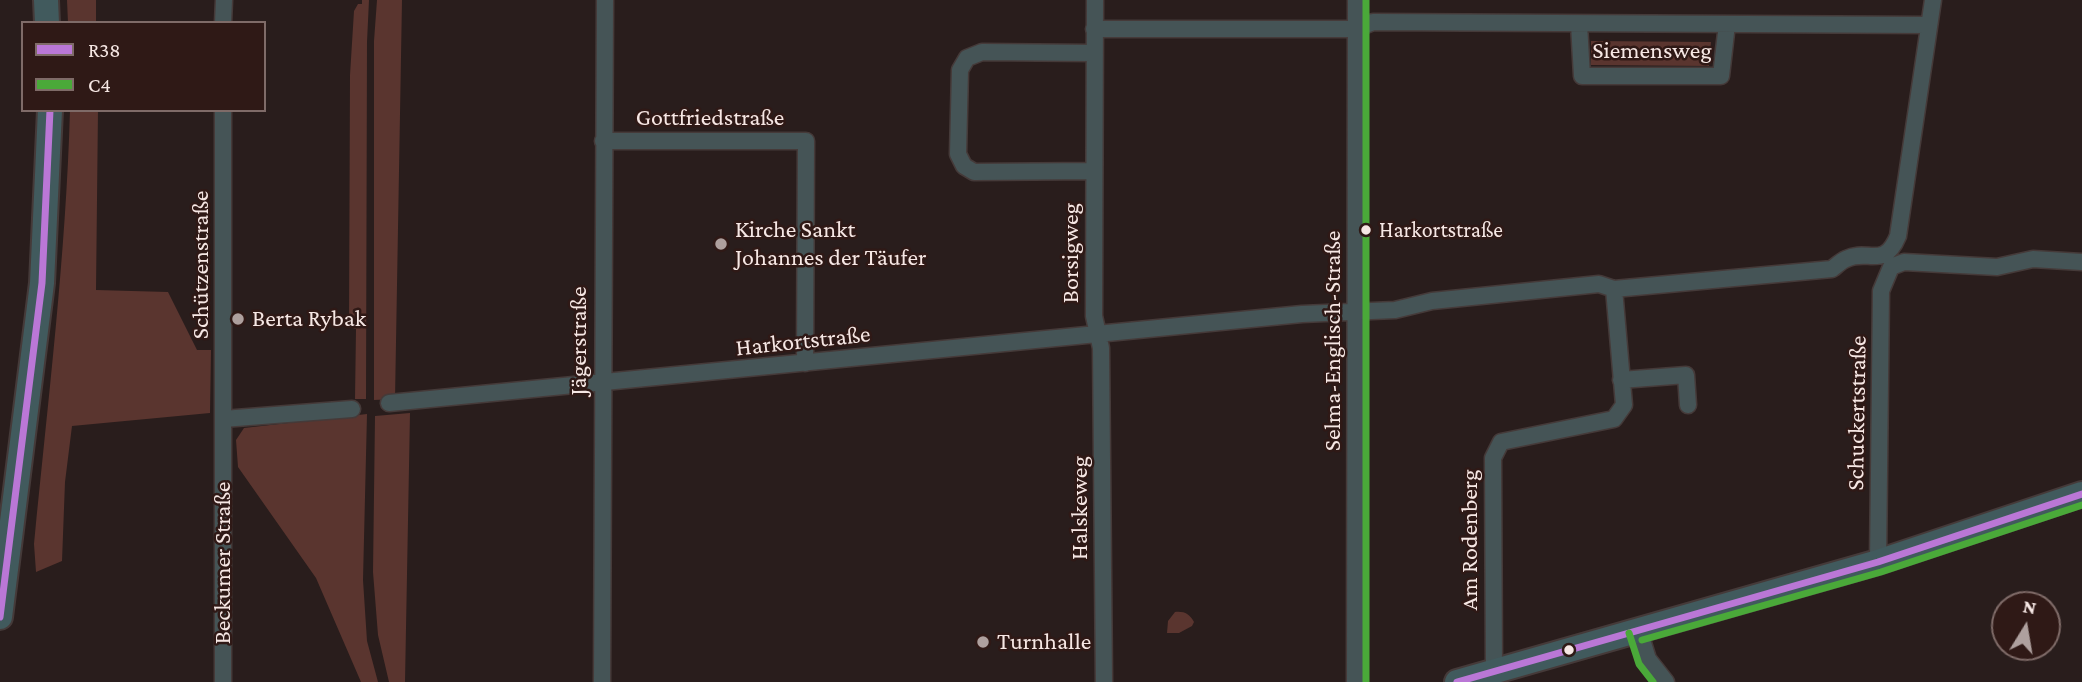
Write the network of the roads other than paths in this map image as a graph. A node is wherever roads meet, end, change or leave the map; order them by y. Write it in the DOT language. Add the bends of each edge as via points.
graph roads {
  1 [pos="46,0"];
  2 [pos="224,0"];
  3 [pos="605,0"];
  4 [pos="1094,0"];
  5 [pos="1356,0"];
  6 [pos="1933,0"];
  7 [pos="47,21"];
  8 [pos="223,21"];
  9 [pos="1579,24"];
  10 [pos="1727,24"];
  11 [pos="1929,25"];
  12 [pos="1094,29"];
  13 [pos="1356,29"];
  14 [pos="1093,53"];
  15 [pos="50,112"];
  16 [pos="223,112"];
  17 [pos="603,141"];
  18 [pos="1094,171"];
  19 [pos="1888,261"];
  20 [pos="2082,262"];
  21 [pos="1614,289"];
  22 [pos="1357,312"];
  23 [pos="1099,335"];
  24 [pos="806,363"];
  25 [pos="1621,380"];
  26 [pos="602,384"];
  27 [pos="389,403"];
  28 [pos="1688,405"];
  29 [pos="352,409"];
  30 [pos="223,419"];
  31 [pos="223,444"];
  32 [pos="2082,494"];
  33 [pos="1878,562"];
  34 [pos="0,617"];
  35 [pos="1639,630"];
  36 [pos="1494,672"];
  37 [pos="223,682"];
  38 [pos="602,682"];
  39 [pos="1104,682"];
  40 [pos="1355,682"];
  41 [pos="1457,682"];
  42 [pos="1666,682"];
  1 -- 7 [label="main road"];
  2 -- 8 [label="street"];
  3 -- 17 [label="street, Jägerstraße"];
  4 -- 12 [label="street, Borsigweg"];
  5 -- 13 [label="street, Selma-Englisch-Straße"];
  6 -- 11 [label="street, Schuckertstraße"];
  9 -- 10 [label="street, Siemensweg"];
  9 -- 10 [label="street, Siemensweg" via="1582,76 1721,76"];
  9 -- 13 [label="street, Siemensweg" via="1373,22"];
  10 -- 11 [label="street, Siemensweg"];
  11 -- 19 [label="street, Schuckertstraße" via="1898,236"];
  12 -- 13 [label="street, Siemensweg"];
  12 -- 14 [label="street, Borsigweg"];
  13 -- 22 [label="street, Selma-Englisch-Straße"];
  14 -- 18 [label="street, Borsigweg"];
  14 -- 18 [label="street, Borsigweg" via="982,52 967,58 960,70 958,155 974,172"];
  15 -- 34 [label="main road" via="42,283"];
  16 -- 30 [label="street, Schützenstraße"];
  17 -- 24 [label="street, Gottfriedstraße" via="806,141"];
  17 -- 26 [label="street, Jägerstraße"];
  18 -- 23 [label="street, Borsigweg" via="1094,316"];
  19 -- 20 [label="street, Harkortstraße" via="1997,267 2033,259"];
  19 -- 21 [label="street, Harkortstraße" via="1847,258 1832,269"];
  19 -- 33 [label="street, Schuckertstraße" via="1881,291"];
  21 -- 22 [label="street, Harkortstraße" via="1598,284"];
  21 -- 25 [label="street, Am Rodenberg"];
  22 -- 23 [label="street, Harkortstraße"];
  22 -- 40 [label="street, Selma-Englisch-Straße"];
  23 -- 24 [label="street, Harkortstraße"];
  23 -- 39 [label="street, Halskeweg"];
  24 -- 26 [label="street, Harkortstraße"];
  25 -- 28 [label="street" via="1686,375"];
  25 -- 36 [label="street, Am Rodenberg" via="1624,405 1614,419 1501,442 1493,458"];
  26 -- 27 [label="street, Harkortstraße"];
  26 -- 38 [label="street, Jägerstraße"];
  29 -- 30 [label="street"];
  30 -- 31 [label="street, Schützenstraße"];
  31 -- 37 [label="street, Beckumer Straße"];
  32 -- 33 [label="main road"];
  33 -- 35 [label="main road"];
  35 -- 36 [label="main road"];
  35 -- 42 [label="street" via="1648,659"];
  36 -- 41 [label="main road"];
}
